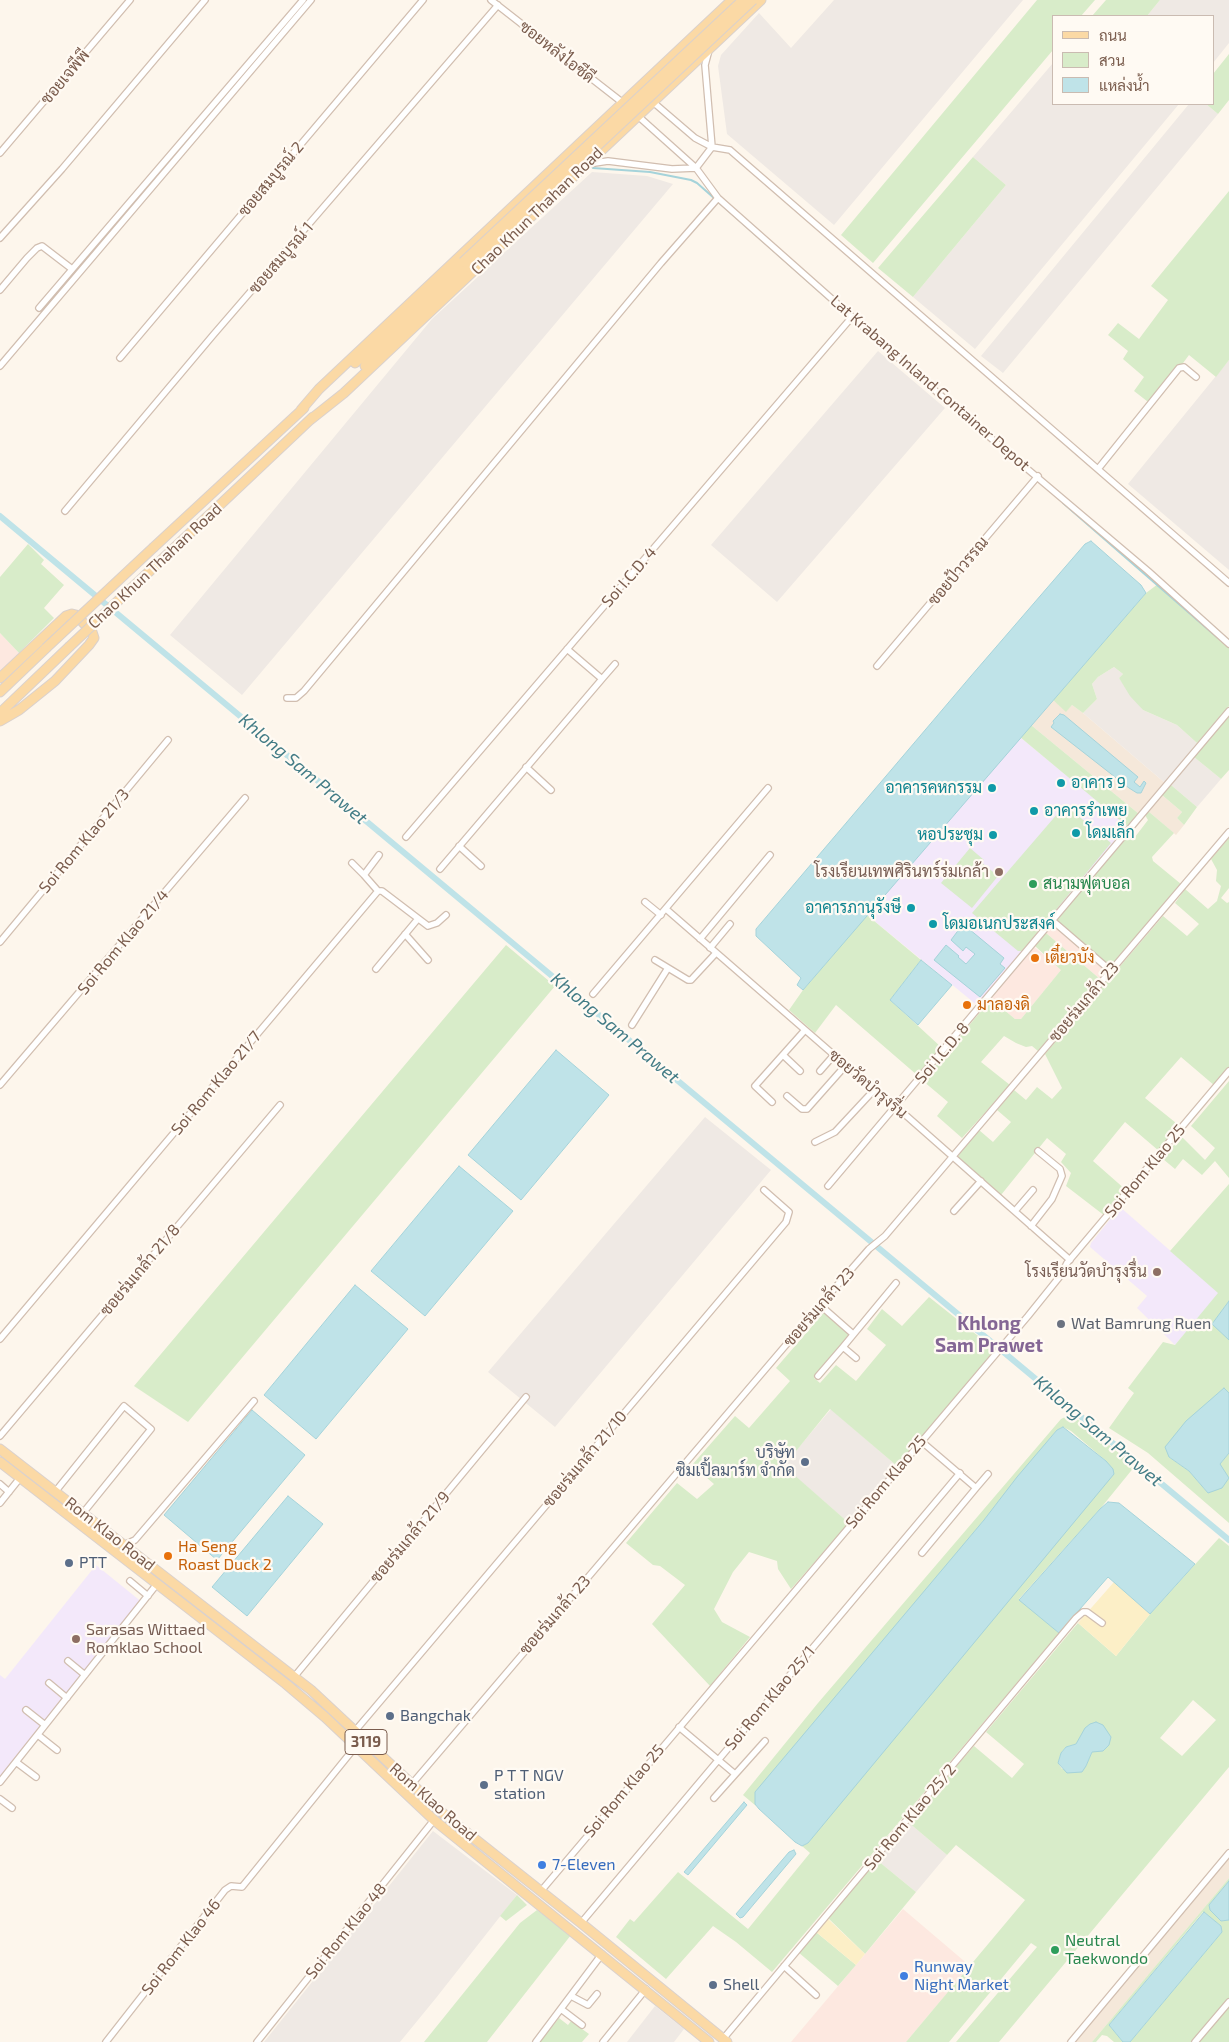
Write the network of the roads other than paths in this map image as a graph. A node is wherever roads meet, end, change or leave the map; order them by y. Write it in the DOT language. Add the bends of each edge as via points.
graph roads {
  1 [pos="130,0"];
  2 [pos="205,0"];
  3 [pos="304,0"];
  4 [pos="311,0"];
  5 [pos="423,0"];
  6 [pos="491,0"];
  7 [pos="732,0"];
  8 [pos="742,0"];
  9 [pos="753,0"];
  10 [pos="761,0"];
  11 [pos="498,5"];
  12 [pos="709,50"];
  13 [pos="638,89"];
  14 [pos="653,102"];
  15 [pos="623,103"];
  16 [pos="638,116"];
  17 [pos="712,147"];
  18 [pos="0,153"];
  19 [pos="586,164"];
  20 [pos="696,168"];
  21 [pos="718,198"];
  22 [pos="0,238"];
  23 [pos="466,265"];
  24 [pos="72,269"];
  25 [pos="0,290"];
  26 [pos="39,308"];
  27 [pos="852,317"];
  28 [pos="120,358"];
  29 [pos="0,366"];
  30 [pos="1196,377"];
  31 [pos="301,410"];
  32 [pos="310,420"];
  33 [pos="1098,469"];
  34 [pos="1038,476"];
  35 [pos="65,511"];
  36 [pos="1229,583"];
  37 [pos="1229,644"];
  38 [pos="567,649"];
  39 [pos="615,664"];
  40 [pos="877,666"];
  41 [pos="0,678"];
  42 [pos="602,679"];
  43 [pos="0,692"];
  44 [pos="286,698"];
  45 [pos="1229,711"];
  46 [pos="0,712"];
  47 [pos="0,721"];
  48 [pos="168,740"];
  49 [pos="526,767"];
  50 [pos="768,788"];
  51 [pos="551,790"];
  52 [pos="245,798"];
  53 [pos="1229,832"];
  54 [pos="406,837"];
  55 [pos="459,846"];
  56 [pos="379,855"];
  57 [pos="770,855"];
  58 [pos="352,863"];
  59 [pos="481,866"];
  60 [pos="440,869"];
  61 [pos="364,875"];
  62 [pos="378,891"];
  63 [pos="645,902"];
  64 [pos="666,909"];
  65 [pos="446,915"];
  66 [pos="661,915"];
  67 [pos="417,920"];
  68 [pos="1053,921"];
  69 [pos="730,924"];
  70 [pos="406,934"];
  71 [pos="700,939"];
  72 [pos="0,942"];
  73 [pos="710,948"];
  74 [pos="716,953"];
  75 [pos="428,960"];
  76 [pos="655,960"];
  77 [pos="668,968"];
  78 [pos="376,969"];
  79 [pos="1111,971"];
  80 [pos="593,994"];
  81 [pos="632,1025"];
  82 [pos="805,1030"];
  83 [pos="783,1055"];
  84 [pos="834,1055"];
  85 [pos="846,1065"];
  86 [pos="800,1071"];
  87 [pos="820,1071"];
  88 [pos="1229,1071"];
  89 [pos="0,1086"];
  90 [pos="875,1089"];
  91 [pos="787,1096"];
  92 [pos="772,1102"];
  93 [pos="280,1105"];
  94 [pos="897,1107"];
  95 [pos="815,1142"];
  96 [pos="1038,1151"];
  97 [pos="953,1156"];
  98 [pos="981,1181"];
  99 [pos="828,1186"];
  100 [pos="764,1190"];
  101 [pos="1033,1190"];
  102 [pos="954,1211"];
  103 [pos="1015,1211"];
  104 [pos="1032,1226"];
  105 [pos="1070,1260"];
  106 [pos="896,1283"];
  107 [pos="820,1305"];
  108 [pos="853,1334"];
  109 [pos="0,1339"];
  110 [pos="843,1347"];
  111 [pos="856,1358"];
  112 [pos="818,1376"];
  113 [pos="526,1397"];
  114 [pos="254,1401"];
  115 [pos="0,1436"];
  116 [pos="921,1441"];
  117 [pos="0,1449"];
  118 [pos="0,1462"];
  119 [pos="960,1474"];
  120 [pos="988,1474"];
  121 [pos="20,1478"];
  122 [pos="0,1484"];
  123 [pos="976,1488"];
  124 [pos="9,1492"];
  125 [pos="55,1492"];
  126 [pos="0,1503"];
  127 [pos="82,1513"];
  128 [pos="124,1545"];
  129 [pos="922,1553"];
  130 [pos="130,1581"];
  131 [pos="157,1584"];
  132 [pos="148,1596"];
  133 [pos="1102,1623"];
  134 [pos="68,1661"];
  135 [pos="85,1675"];
  136 [pos="294,1677"];
  137 [pos="49,1684"];
  138 [pos="67,1698"];
  139 [pos="26,1710"];
  140 [pos="45,1725"];
  141 [pos="679,1726"];
  142 [pos="355,1731"];
  143 [pos="38,1735"];
  144 [pos="764,1741"];
  145 [pos="356,1746"];
  146 [pos="57,1750"];
  147 [pos="718,1760"];
  148 [pos="16,1762"];
  149 [pos="735,1774"];
  150 [pos="36,1777"];
  151 [pos="0,1782"];
  152 [pos="411,1784"];
  153 [pos="714,1798"];
  154 [pos="0,1799"];
  155 [pos="12,1808"];
  156 [pos="434,1820"];
  157 [pos="1229,1853"];
  158 [pos="541,1891"];
  159 [pos="581,1923"];
  160 [pos="602,1954"];
  161 [pos="784,1966"];
  162 [pos="646,1989"];
  163 [pos="597,1994"];
  164 [pos="816,1995"];
  165 [pos="571,1996"];
  166 [pos="1229,2002"];
  167 [pos="561,2009"];
  168 [pos="582,2025"];
  169 [pos="725,2040"];
  170 [pos="106,2042"];
  171 [pos="257,2042"];
  172 [pos="536,2042"];
  173 [pos="603,2042"];
  174 [pos="709,2042"];
  175 [pos="1071,2042"];
  176 [pos="1196,2042"];
  1 -- 18 [label="street, ซอยเจพีพี"];
  2 -- 22 [label="street"];
  3 -- 24 [label="street"];
  4 -- 29 [label="street"];
  5 -- 28 [label="street, ซอยสมบูรณ์ 2"];
  6 -- 11 [label="street, ซอยหลังไอซีดี"];
  7 -- 13 [label="main road, Chao Khun Thahan Road"];
  8 -- 23 [label="main road, Chao Khun Thahan Road, bridge"];
  9 -- 23 [label="main road, Chao Khun Thahan Road, bridge"];
  10 -- 12 [label="main road, Chao Khun Thahan Road"];
  11 -- 15 [label="street, ซอยหลังไอซีดี"];
  11 -- 35 [label="street, ซอยสมบูรณ์ 1"];
  12 -- 14 [label="main road, Chao Khun Thahan Road"];
  12 -- 17 [label="street" via="705,65"];
  13 -- 14 [label="main road"];
  13 -- 15 [label="main road, Chao Khun Thahan Road"];
  14 -- 16 [label="main road, Chao Khun Thahan Road"];
  14 -- 17 [label="street" via="683,129"];
  15 -- 16 [label="main road"];
  15 -- 31 [label="main road, Chao Khun Thahan Road" via="319,389"];
  16 -- 19 [label="main road, Chao Khun Thahan Road"];
  16 -- 20 [label="street, Lat Krabang Inland Container Depot"];
  17 -- 20 [label="street"];
  17 -- 33 [label="street" via="730,150"];
  19 -- 20 [label="street" via="608,161 672,169"];
  19 -- 32 [label="main road, Chao Khun Thahan Road" via="344,394"];
  20 -- 21 [label="street, Lat Krabang Inland Container Depot"];
  21 -- 27 [label="street, Lat Krabang Inland Container Depot"];
  21 -- 44 [label="street" via="304,691 296,698"];
  23 -- 31 [label="main road, Chao Khun Thahan Road"];
  23 -- 32 [label="main road, Chao Khun Thahan Road"];
  24 -- 25 [label="street" via="42,246 27,258"];
  24 -- 26 [label="street"];
  27 -- 34 [label="street, Lat Krabang Inland Container Depot"];
  27 -- 38 [label="street, Soi I.C.D. 4"];
  30 -- 33 [label="street" via="1184,367 1179,368"];
  31 -- 43 [label="main road, Chao Khun Thahan Road, bridge"];
  32 -- 46 [label="main road, Chao Khun Thahan Road, bridge"];
  33 -- 36 [label="street"];
  34 -- 37 [label="street, Lat Krabang Inland Container Depot"];
  34 -- 40 [label="street, ซอยป้าวรรณ"];
  38 -- 42 [label="street"];
  38 -- 54 [label="street, Soi I.C.D. 4"];
  39 -- 42 [label="street"];
  41 -- 47 [label="main road" via="66,616 76,615 92,632 94,638 89,645 55,681"];
  42 -- 49 [label="street"];
  45 -- 68 [label="street, Soi I.C.D. 8"];
  48 -- 72 [label="street, Soi Rom Klao 21/3"];
  49 -- 51 [label="street"];
  49 -- 55 [label="street"];
  50 -- 64 [label="street"];
  52 -- 89 [label="street, Soi Rom Klao 21/4"];
  53 -- 79 [label="street, ซอยร่มเกล้า 23"];
  55 -- 59 [label="street"];
  55 -- 60 [label="street"];
  56 -- 61 [label="street"];
  57 -- 71 [label="street"];
  58 -- 61 [label="street"];
  61 -- 62 [label="street"];
  62 -- 67 [label="street"];
  62 -- 109 [label="street, Soi Rom Klao 21/7"];
  63 -- 66 [label="street"];
  64 -- 66 [label="street"];
  64 -- 71 [label="street, ซอยวัดบำรุงรื่น"];
  65 -- 67 [label="street" via="431,926"];
  66 -- 80 [label="street"];
  67 -- 70 [label="street"];
  68 -- 79 [label="street"];
  68 -- 94 [label="street, Soi I.C.D. 8"];
  69 -- 73 [label="street"];
  70 -- 75 [label="street"];
  70 -- 78 [label="street"];
  71 -- 73 [label="street, ซอยวัดบำรุงรื่น"];
  73 -- 74 [label="street, ซอยวัดบำรุงรื่น"];
  74 -- 77 [label="street" via="691,980"];
  74 -- 82 [label="street, ซอยวัดบำรุงรื่น"];
  76 -- 77 [label="street"];
  77 -- 81 [label="street"];
  79 -- 97 [label="street, ซอยร่มเกล้า 23"];
  82 -- 83 [label="street"];
  82 -- 84 [label="street, ซอยวัดบำรุงรื่น"];
  83 -- 86 [label="street"];
  83 -- 92 [label="street" via="756,1086"];
  84 -- 85 [label="street, ซอยวัดบำรุงรื่น"];
  84 -- 87 [label="street"];
  85 -- 90 [label="street, ซอยวัดบำรุงรื่น"];
  85 -- 91 [label="street" via="807,1109 802,1109"];
  88 -- 105 [label="street, Soi Rom Klao 25"];
  90 -- 94 [label="street, ซอยวัดบำรุงรื่น"];
  90 -- 95 [label="street" via="835,1132"];
  93 -- 115 [label="street, ซอยร่มเกล้า 21/8"];
  94 -- 97 [label="street, ซอยวัดบำรุงรื่น"];
  94 -- 99 [label="street, Soi I.C.D. 8"];
  96 -- 104 [label="street" via="1060,1169 1062,1176 1052,1199"];
  97 -- 98 [label="street, ซอยวัดบำรุงรื่น"];
  97 -- 107 [label="street, ซอยร่มเกล้า 23" via="886,1236 869,1249"];
  98 -- 102 [label="street"];
  98 -- 103 [label="street, ซอยวัดบำรุงรื่น"];
  100 -- 142 [label="street, ซอยร่มเกล้า 21/10" via="789,1212 786,1222"];
  101 -- 103 [label="street"];
  103 -- 104 [label="street, ซอยวัดบำรุงรื่น"];
  104 -- 105 [label="street, ซอยวัดบำรุงรื่น"];
  105 -- 116 [label="street, Soi Rom Klao 25" via="1061,1275"];
  106 -- 108 [label="street"];
  107 -- 108 [label="street"];
  107 -- 152 [label="street, ซอยร่มเกล้า 23"];
  108 -- 110 [label="street"];
  110 -- 111 [label="street"];
  110 -- 112 [label="street"];
  113 -- 136 [label="street, ซอยร่มเกล้า 21/9"];
  114 -- 128 [label="street" via="135,1540"];
  116 -- 119 [label="street"];
  116 -- 141 [label="street, Soi Rom Klao 25"];
  117 -- 125 [label="main road, Rom Klao Road / 3119"];
  118 -- 121 [label="main road, Rom Klao Road / 3119"];
  119 -- 123 [label="street"];
  119 -- 147 [label="street, Soi Rom Klao 25/1"];
  120 -- 123 [label="street"];
  121 -- 124 [label="street"];
  121 -- 131 [label="main road, Rom Klao Road / 3119"];
  122 -- 124 [label="street"];
  123 -- 129 [label="street"];
  124 -- 126 [label="street"];
  125 -- 127 [label="main road, Rom Klao Road / 3119"];
  125 -- 127 [label="street" via="124,1406 151,1429"];
  127 -- 128 [label="main road, Rom Klao Road / 3119"];
  128 -- 136 [label="main road, Rom Klao Road / 3119"];
  130 -- 132 [label="street"];
  131 -- 132 [label="street"];
  131 -- 145 [label="main road, Rom Klao Road / 3119" via="286,1684"];
  132 -- 135 [label="street"];
  133 -- 161 [label="street, Soi Rom Klao 25/2" via="1087,1612 1076,1618"];
  134 -- 135 [label="street"];
  135 -- 138 [label="street"];
  136 -- 142 [label="main road, Rom Klao Road / 3119"];
  137 -- 138 [label="street"];
  138 -- 140 [label="street"];
  139 -- 140 [label="street"];
  140 -- 143 [label="street"];
  141 -- 147 [label="street"];
  141 -- 158 [label="street, Soi Rom Klao 25"];
  142 -- 152 [label="main road, Rom Klao Road / 3119"];
  143 -- 146 [label="street"];
  143 -- 148 [label="street"];
  144 -- 149 [label="street"];
  145 -- 156 [label="main road, Rom Klao Road / 3119"];
  145 -- 170 [label="street, Soi Rom Klao 46" via="242,1887 231,1886 225,1890"];
  147 -- 149 [label="street"];
  147 -- 159 [label="street, Soi Rom Klao 25/1"];
  148 -- 150 [label="street"];
  148 -- 151 [label="street"];
  149 -- 153 [label="street"];
  152 -- 158 [label="main road, Rom Klao Road / 3119"];
  154 -- 155 [label="street"];
  156 -- 160 [label="main road, Rom Klao Road / 3119"];
  156 -- 171 [label="street, Soi Rom Klao 48"];
  157 -- 175 [label="street"];
  158 -- 159 [label="main road, Rom Klao Road / 3119"];
  159 -- 169 [label="main road, Rom Klao Road / 3119"];
  160 -- 162 [label="main road, Rom Klao Road / 3119"];
  160 -- 165 [label="street"];
  161 -- 164 [label="street"];
  161 -- 169 [label="street, Soi Rom Klao 25/2"];
  162 -- 173 [label="street"];
  162 -- 174 [label="main road, Rom Klao Road / 3119"];
  163 -- 165 [label="street" via="588,2006"];
  165 -- 167 [label="street"];
  166 -- 176 [label="street"];
  167 -- 168 [label="street"];
  167 -- 172 [label="street"];
}
